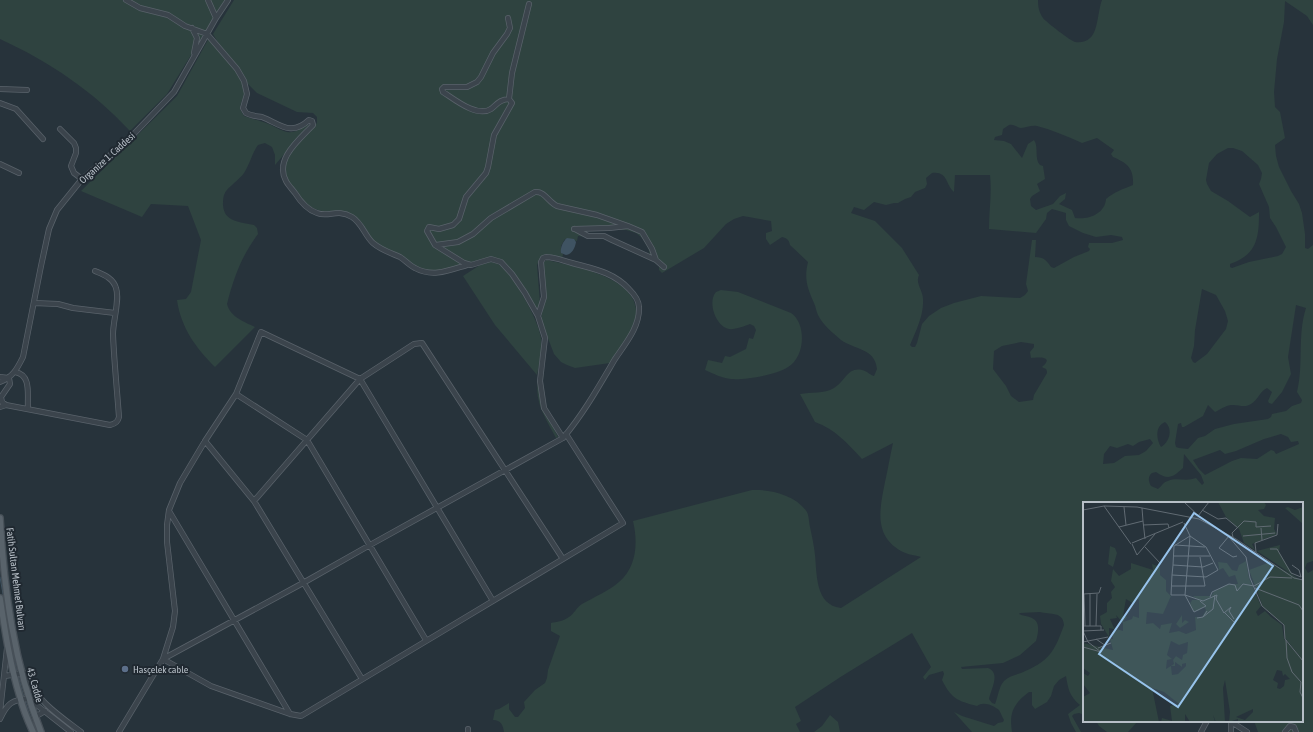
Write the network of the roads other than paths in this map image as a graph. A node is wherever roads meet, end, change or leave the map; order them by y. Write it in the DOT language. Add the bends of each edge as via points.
graph roads {
  1 [pos="126,0"];
  2 [pos="208,0"];
  3 [pos="228,0"];
  4 [pos="529,4"];
  5 [pos="216,18"];
  6 [pos="508,18"];
  7 [pos="192,28"];
  8 [pos="207,34"];
  9 [pos="194,56"];
  10 [pos="0,90"];
  11 [pos="27,90"];
  12 [pos="509,99"];
  13 [pos="0,103"];
  14 [pos="60,129"];
  15 [pos="43,139"];
  16 [pos="0,164"];
  17 [pos="19,173"];
  18 [pos="82,179"];
  19 [pos="628,226"];
  20 [pos="435,245"];
  21 [pos="656,260"];
  22 [pos="467,265"];
  23 [pos="664,267"];
  24 [pos="95,271"];
  25 [pos="34,303"];
  26 [pos="115,314"];
  27 [pos="538,316"];
  28 [pos="15,372"];
  29 [pos="9,378"];
  30 [pos="360,379"];
  31 [pos="1,380"];
  32 [pos="0,387"];
  33 [pos="236,394"];
  34 [pos="6,405"];
  35 [pos="0,407"];
  36 [pos="28,409"];
  37 [pos="565,436"];
  38 [pos="308,440"];
  39 [pos="205,441"];
  40 [pos="505,471"];
  41 [pos="254,501"];
  42 [pos="437,507"];
  43 [pos="169,510"];
  44 [pos="0,518"];
  45 [pos="370,545"];
  46 [pos="563,559"];
  47 [pos="303,583"];
  48 [pos="0,598"];
  49 [pos="493,601"];
  50 [pos="234,620"];
  51 [pos="426,640"];
  52 [pos="15,641"];
  53 [pos="7,643"];
  54 [pos="163,659"];
  55 [pos="23,673"];
  56 [pos="14,674"];
  57 [pos="5,676"];
  58 [pos="362,679"];
  59 [pos="1,695"];
  60 [pos="20,699"];
  61 [pos="29,699"];
  62 [pos="0,712"];
  63 [pos="45,712"];
  64 [pos="290,714"];
  65 [pos="35,717"];
  66 [pos="0,719"];
  67 [pos="1206,722"];
  68 [pos="1230,722"];
  69 [pos="1232,722"];
  70 [pos="33,732"];
  71 [pos="41,732"];
  72 [pos="72,732"];
  73 [pos="81,732"];
  74 [pos="119,732"];
  75 [pos="1201,732"];
  76 [pos="1231,732"];
  77 [pos="1247,732"];
  78 [pos="1285,732"];
  79 [pos="1296,732"];
  1 -- 7 [label="street" via="140,8 168,15"];
  2 -- 5 [label="street"];
  3 -- 5 [label="street, Organize 1. Caddesi"];
  4 -- 12 [label="street" via="512,73"];
  5 -- 8 [label="street, Organize 1. Caddesi"];
  6 -- 12 [label="street" via="510,28 478,82 466,87 443,87 442,91 461,105 482,112 489,110 501,100"];
  7 -- 8 [label="street"];
  7 -- 9 [label="street" via="197,38"];
  8 -- 9 [label="street, Organize 1. Caddesi"];
  8 -- 22 [label="street" via="244,81 247,97 243,108 246,113 288,128 299,127 309,120 313,122 285,157 283,164 286,180 307,206 319,214 336,212 350,216 378,248 426,273 439,274"];
  9 -- 18 [label="street, Organize 1. Caddesi" via="174,92 119,149"];
  10 -- 11 [label="street"];
  12 -- 20 [label="street" via="512,105 494,135 486,173 466,197 459,219 453,225 427,229"];
  13 -- 15 [label="street" via="16,110"];
  14 -- 18 [label="street" via="74,143 76,154 71,166 74,173"];
  16 -- 17 [label="street"];
  18 -- 25 [label="street, Organize 1. Caddesi" via="57,210 49,229"];
  19 -- 20 [label="street" via="557,206 543,194 535,192 491,218 473,234 458,242"];
  19 -- 21 [label="street" via="642,232"];
  19 -- 21 [label="street" via="574,229 588,236 604,236"];
  20 -- 22 [label="street"];
  21 -- 23 [label="street"];
  22 -- 27 [label="street" via="491,259 501,262 512,274"];
  24 -- 26 [label="street" via="108,277 116,287"];
  25 -- 26 [label="street" via="62,304"];
  25 -- 28 [label="street, Organize 1. Caddesi" via="23,357"];
  26 -- 36 [label="street" via="113,332 120,417 117,421 110,425"];
  27 -- 37 [label="street" via="544,338 540,381 542,403"];
  27 -- 37 [label="street" via="544,297 541,262 546,256 615,277 633,293 639,306 629,340"];
  28 -- 29 [label="street, Organize 1. Caddesi"];
  28 -- 36 [label="street" via="27,380"];
  29 -- 31 [label="street"];
  29 -- 34 [label="street" via="10,384 1,397"];
  30 -- 33 [label="street" via="261,332"];
  30 -- 38 [label="street"];
  30 -- 40 [label="street" via="414,344 422,343"];
  30 -- 42 [label="street"];
  31 -- 32 [label="street"];
  33 -- 38 [label="street"];
  33 -- 39 [label="street"];
  34 -- 35 [label="street"];
  34 -- 36 [label="street"];
  37 -- 40 [label="street"];
  37 -- 46 [label="street" via="623,523"];
  38 -- 41 [label="street"];
  38 -- 45 [label="street"];
  39 -- 41 [label="street"];
  39 -- 43 [label="street" via="180,483"];
  40 -- 42 [label="street"];
  40 -- 46 [label="street"];
  41 -- 47 [label="street"];
  42 -- 45 [label="street"];
  42 -- 49 [label="street"];
  43 -- 50 [label="street"];
  43 -- 54 [label="street" via="167,542 175,611"];
  44 -- 52 [label="main road, Fatih Sultan Mehmet Bulvarı" via="3,560"];
  45 -- 47 [label="street"];
  45 -- 51 [label="street"];
  46 -- 49 [label="street"];
  47 -- 50 [label="street"];
  47 -- 58 [label="street"];
  48 -- 53 [label="main road, Fatih Sultan Mehmet Bulvarı"];
  49 -- 51 [label="street"];
  50 -- 54 [label="street"];
  50 -- 64 [label="street"];
  51 -- 58 [label="street"];
  52 -- 55 [label="main road, 43. Cadde"];
  53 -- 56 [label="main road, 43. Cadde"];
  53 -- 57 [label="street"];
  54 -- 64 [label="street" via="211,686"];
  54 -- 74 [label="street"];
  55 -- 56 [label="street"];
  55 -- 61 [label="main road, 43. Cadde"];
  55 -- 73 [label="street" via="48,707"];
  56 -- 57 [label="street"];
  56 -- 60 [label="main road, 43. Cadde"];
  57 -- 59 [label="street"];
  58 -- 64 [label="street" via="301,716"];
  59 -- 62 [label="street"];
  60 -- 61 [label="street"];
  60 -- 66 [label="street" via="4,710"];
  60 -- 70 [label="main road, 43. Cadde"];
  61 -- 63 [label="street"];
  61 -- 65 [label="main road, 43. Cadde"];
  63 -- 65 [label="street"];
  63 -- 72 [label="street"];
  65 -- 71 [label="main road, 43. Cadde"];
  67 -- 75 [label="street"];
  68 -- 76 [label="street"];
  69 -- 77 [label="street"];
  78 -- 79 [label="street" via="1292,726"];
}
